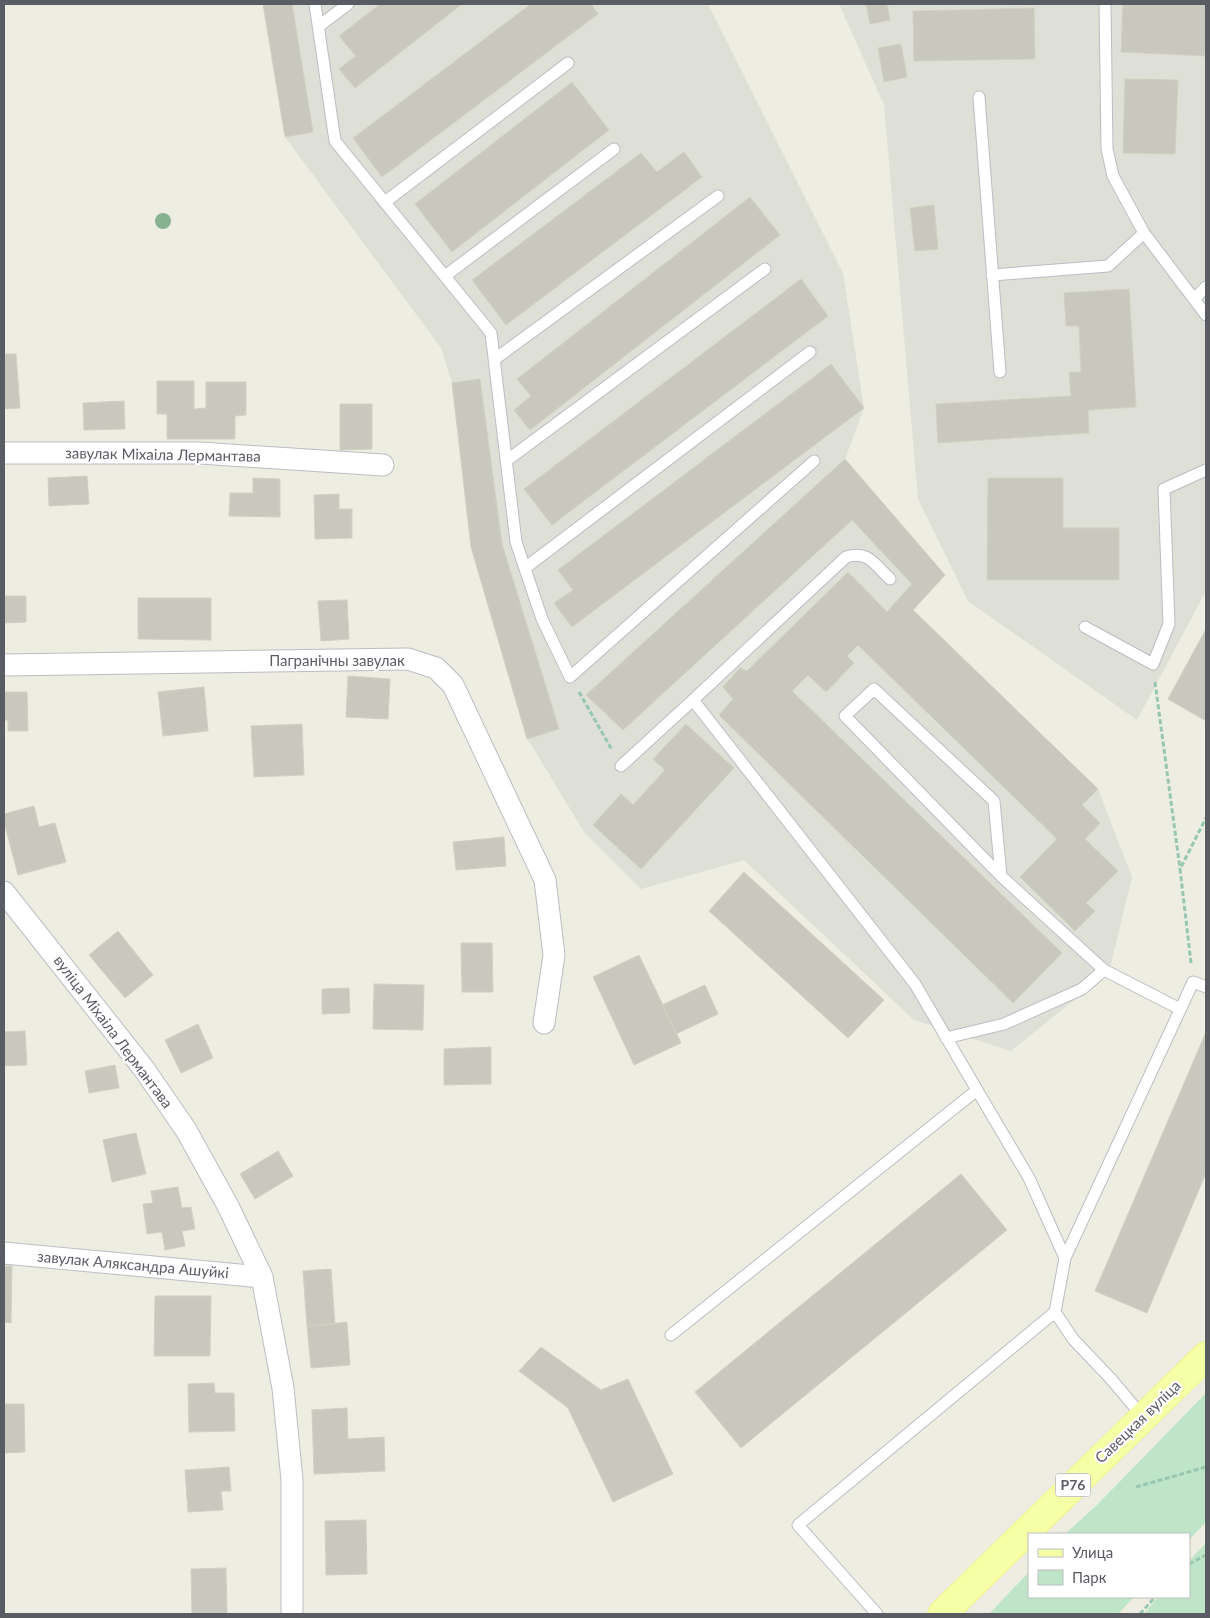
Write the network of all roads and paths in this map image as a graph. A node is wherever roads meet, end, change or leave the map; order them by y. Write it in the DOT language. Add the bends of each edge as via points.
graph roads {
  1 [pos="315,4"];
  2 [pos="348,4"];
  3 [pos="1105,4"];
  4 [pos="319,26"];
  5 [pos="568,63"];
  6 [pos="979,97"];
  7 [pos="614,149"];
  8 [pos="718,196"];
  9 [pos="385,202"];
  10 [pos="1144,233"];
  11 [pos="765,269"];
  12 [pos="992,275"];
  13 [pos="445,276"];
  14 [pos="1206,287"];
  15 [pos="1194,299"];
  16 [pos="1206,315"];
  17 [pos="810,352"];
  18 [pos="495,359"];
  19 [pos="1000,372"];
  20 [pos="4,453"];
  21 [pos="506,461"];
  22 [pos="814,461"];
  23 [pos="382,465"];
  24 [pos="1206,470"];
  25 [pos="525,568"];
  26 [pos="890,579"];
  27 [pos="1085,626"];
  28 [pos="1153,664"];
  29 [pos="4,665"];
  30 [pos="570,676"];
  31 [pos="693,700"];
  32 [pos="620,766"];
  33 [pos="1206,818"];
  34 [pos="1180,869"];
  35 [pos="1000,876"];
  36 [pos="4,892"];
  37 [pos="1104,970"];
  38 [pos="1193,982"];
  39 [pos="1206,987"];
  40 [pos="1180,1008"];
  41 [pos="544,1023"];
  42 [pos="946,1038"];
  43 [pos="977,1090"];
  44 [pos="4,1253"];
  45 [pos="1065,1258"];
  46 [pos="262,1277"];
  47 [pos="1055,1312"];
  48 [pos="671,1335"];
  49 [pos="1206,1356"];
  50 [pos="1143,1417"];
  51 [pos="1206,1467"];
  52 [pos="1136,1486"];
  53 [pos="1206,1555"];
  54 [pos="1190,1563"];
  55 [pos="1154,1598"];
  56 [pos="292,1614"];
  57 [pos="877,1614"];
  58 [pos="942,1614"];
  59 [pos="1140,1614"];
  1 -- 4 [label="lane"];
  2 -- 4 [label="lane"];
  3 -- 10 [label="lane" via="1107,149 1113,176"];
  4 -- 9 [label="lane" via="335,141"];
  5 -- 9 [label="lane"];
  6 -- 12 [label="lane"];
  7 -- 13 [label="lane"];
  8 -- 18 [label="lane"];
  9 -- 13 [label="lane"];
  10 -- 12 [label="lane" via="1108,266"];
  10 -- 15 [label="lane"];
  11 -- 21 [label="lane"];
  12 -- 19 [label="lane"];
  13 -- 18 [label="lane" via="491,333"];
  14 -- 15 [label="lane"];
  15 -- 16 [label="lane"];
  17 -- 25 [label="lane"];
  18 -- 21 [label="lane"];
  20 -- 23 [label="street, завулак Міхаіла Лермантава" via="200,453"];
  21 -- 25 [label="lane" via="516,542"];
  22 -- 30 [label="lane"];
  24 -- 28 [label="lane" via="1164,489 1169,624"];
  25 -- 30 [label="lane" via="542,619"];
  26 -- 31 [label="lane" via="868,557 857,554 846,557"];
  27 -- 28 [label="lane"];
  28 -- 34 [label="path"];
  29 -- 41 [label="street, Пагранічны завулак" via="408,659 436,668 453,684 546,880 554,955"];
  30 -- 32 [label="path"];
  31 -- 32 [label="lane"];
  31 -- 42 [label="lane" via="915,984"];
  33 -- 34 [label="path"];
  34 -- 38 [label="path"];
  35 -- 35 [label="lane" via="845,716 874,689 994,801"];
  35 -- 37 [label="lane"];
  36 -- 46 [label="street, вуліца Міхаіла Лермантава" via="144,1069 186,1130"];
  37 -- 40 [label="lane"];
  37 -- 42 [label="lane" via="1082,989 1004,1024"];
  38 -- 39 [label="lane"];
  38 -- 40 [label="lane"];
  40 -- 45 [label="lane"];
  42 -- 43 [label="lane"];
  43 -- 45 [label="lane" via="1029,1178"];
  43 -- 48 [label="lane"];
  44 -- 46 [label="street, завулак Аляксандра Ашуйкі"];
  45 -- 47 [label="lane"];
  46 -- 56 [label="street, вуліца Міхаіла Лермантава" via="283,1388 292,1480"];
  47 -- 50 [label="lane" via="1074,1339"];
  47 -- 57 [label="lane" via="798,1525"];
  49 -- 50 [label="main road, Савецкая вуліца / Р76"];
  50 -- 58 [label="main road, Савецкая вуліца / Р76"];
  51 -- 52 [label="path"];
  53 -- 54 [label="path"];
  55 -- 59 [label="path"];
}
